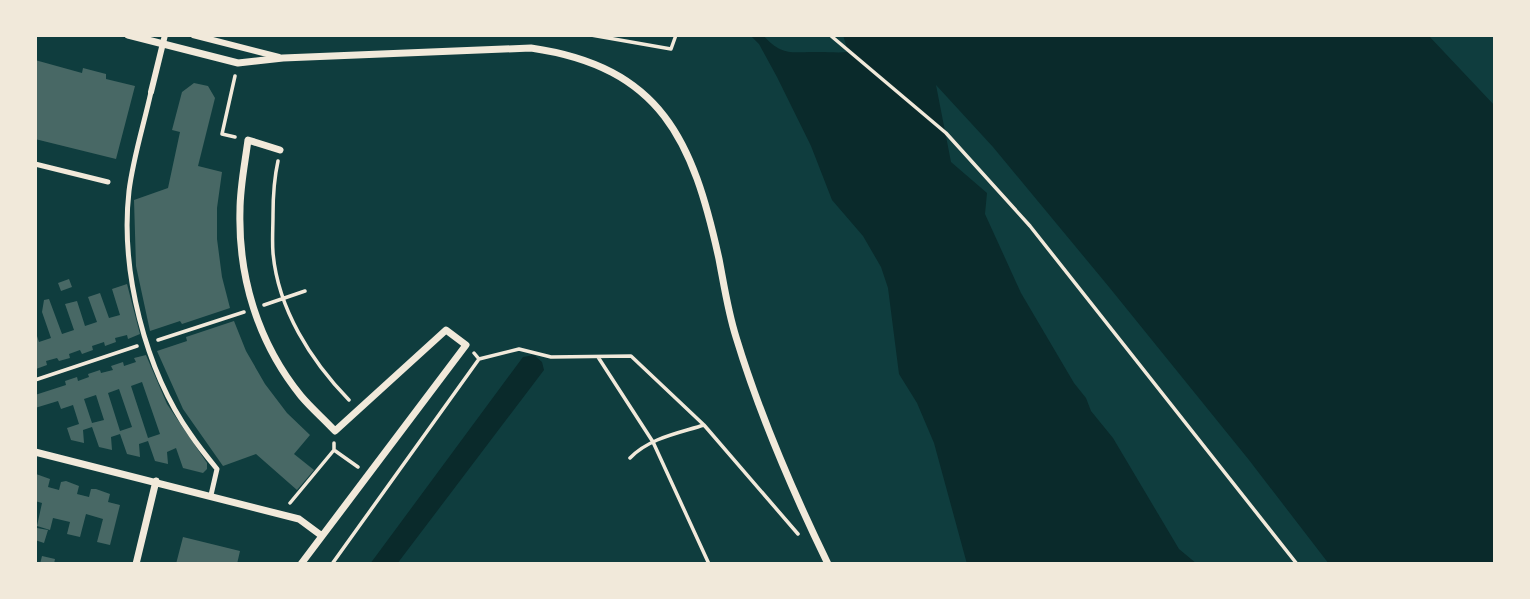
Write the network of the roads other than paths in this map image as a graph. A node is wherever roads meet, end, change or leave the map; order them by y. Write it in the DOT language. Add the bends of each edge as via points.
graph roads {
  1 [pos="128,35"];
  2 [pos="165,35"];
  3 [pos="193,35"];
  4 [pos="163,44"];
  5 [pos="283,58"];
  6 [pos="151,92"];
  7 [pos="281,150"];
  8 [pos="35,164"];
  9 [pos="108,181"];
  10 [pos="35,452"];
  11 [pos="156,481"];
  12 [pos="211,495"];
  13 [pos="322,536"];
  14 [pos="136,564"];
  15 [pos="301,564"];
  16 [pos="828,564"];
  1 -- 4 [label="street"];
  2 -- 4 [label="street"];
  3 -- 5 [label="street"];
  4 -- 5 [label="street" via="238,63"];
  4 -- 6 [label="street"];
  5 -- 16 [label="street" via="531,48 588,62 641,91 677,134 700,182 734,330 756,401"];
  6 -- 12 [label="lane" via="129,189 126,237 136,303 167,395 217,469"];
  7 -- 13 [label="street" via="248,140 240,253 253,309 273,354 301,396 335,430 446,330 466,345"];
  8 -- 9 [label="lane"];
  10 -- 11 [label="street"];
  11 -- 12 [label="street"];
  11 -- 14 [label="street"];
  12 -- 13 [label="street" via="299,519"];
  13 -- 15 [label="street"];
}
